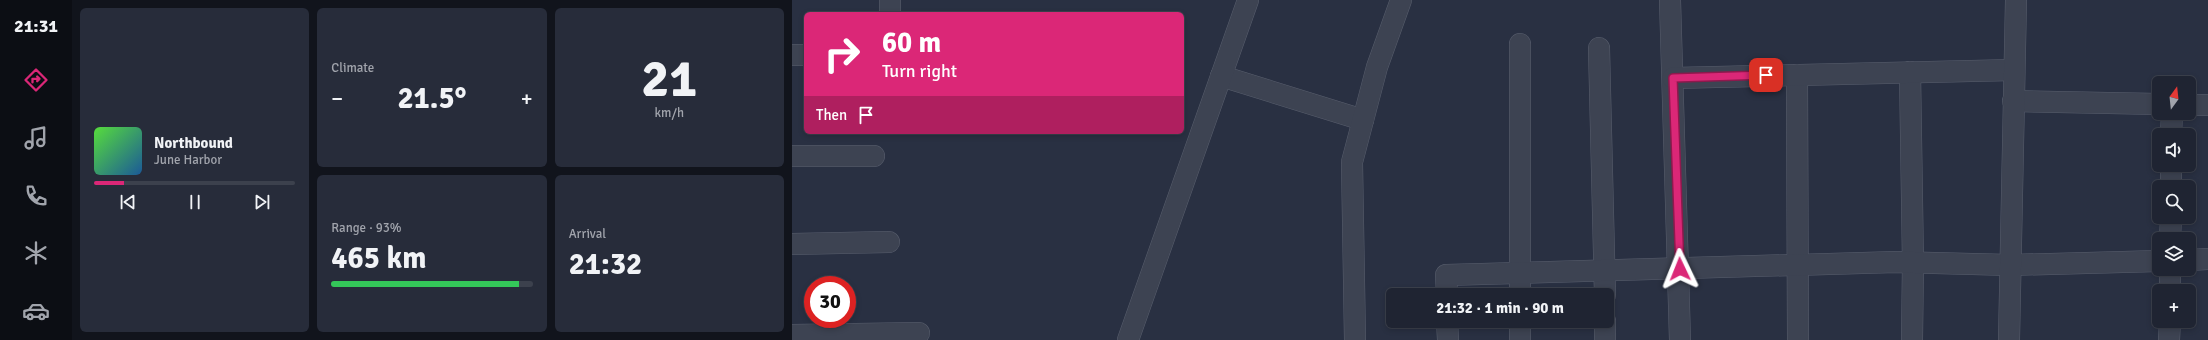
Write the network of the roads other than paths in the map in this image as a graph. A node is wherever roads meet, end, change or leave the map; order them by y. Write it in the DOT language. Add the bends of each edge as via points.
graph roads {
  1 [pos="890,0"];
  2 [pos="1248,0"];
  3 [pos="1401,0"];
  4 [pos="1670,0"];
  5 [pos="2016,0"];
  6 [pos="890,12"];
  7 [pos="1520,44"];
  8 [pos="1599,48"];
  9 [pos="792,55"];
  10 [pos="804,56"];
  11 [pos="2014,70"];
  12 [pos="1910,72"];
  13 [pos="1797,75"];
  14 [pos="1221,76"];
  15 [pos="1673,78"];
  16 [pos="2013,101"];
  17 [pos="2152,104"];
  18 [pos="2196,105"];
  19 [pos="2208,105"];
  20 [pos="1363,120"];
  21 [pos="792,156"];
  22 [pos="874,156"];
  23 [pos="889,242"];
  24 [pos="792,244"];
  25 [pos="2196,260"];
  26 [pos="2208,260"];
  27 [pos="2152,261"];
  28 [pos="1913,263"];
  29 [pos="1800,265"];
  30 [pos="2010,265"];
  31 [pos="1680,269"];
  32 [pos="1605,270"];
  33 [pos="1520,272"];
  34 [pos="1447,288"];
  35 [pos="1520,288"];
  36 [pos="1605,288"];
  37 [pos="1447,328"];
  38 [pos="1520,328"];
  39 [pos="1605,328"];
  40 [pos="2170,328"];
  41 [pos="919,333"];
  42 [pos="792,335"];
  43 [pos="1128,340"];
  44 [pos="1355,340"];
  45 [pos="1448,340"];
  46 [pos="1520,340"];
  47 [pos="1605,340"];
  48 [pos="1680,340"];
  49 [pos="1798,340"];
  50 [pos="1912,340"];
  51 [pos="2009,340"];
  52 [pos="2169,340"];
  1 -- 6 [label="street"];
  2 -- 14 [label="street"];
  3 -- 20 [label="street" via="1377,67"];
  4 -- 15 [label="street"];
  5 -- 11 [label="street"];
  7 -- 33 [label="street"];
  8 -- 32 [label="street"];
  9 -- 10 [label="street"];
  11 -- 12 [label="street"];
  11 -- 16 [label="street"];
  12 -- 13 [label="street"];
  12 -- 28 [label="street"];
  13 -- 15 [label="street"];
  13 -- 29 [label="street"];
  14 -- 20 [label="street"];
  14 -- 43 [label="street"];
  15 -- 31 [label="street"];
  16 -- 17 [label="street"];
  16 -- 30 [label="street"];
  18 -- 19 [label="street"];
  20 -- 44 [label="street" via="1352,162"];
  21 -- 22 [label="street"];
  23 -- 24 [label="street"];
  25 -- 26 [label="street"];
  27 -- 30 [label="street"];
  28 -- 29 [label="street"];
  28 -- 30 [label="street"];
  28 -- 50 [label="street"];
  29 -- 31 [label="street"];
  29 -- 49 [label="street"];
  30 -- 51 [label="street"];
  31 -- 32 [label="street"];
  31 -- 48 [label="street"];
  32 -- 33 [label="street"];
  32 -- 36 [label="street"];
  33 -- 34 [label="street" via="1446,274"];
  33 -- 35 [label="street"];
  37 -- 45 [label="street"];
  38 -- 46 [label="street"];
  39 -- 47 [label="street"];
  40 -- 52 [label="street"];
  41 -- 42 [label="street"];
}
